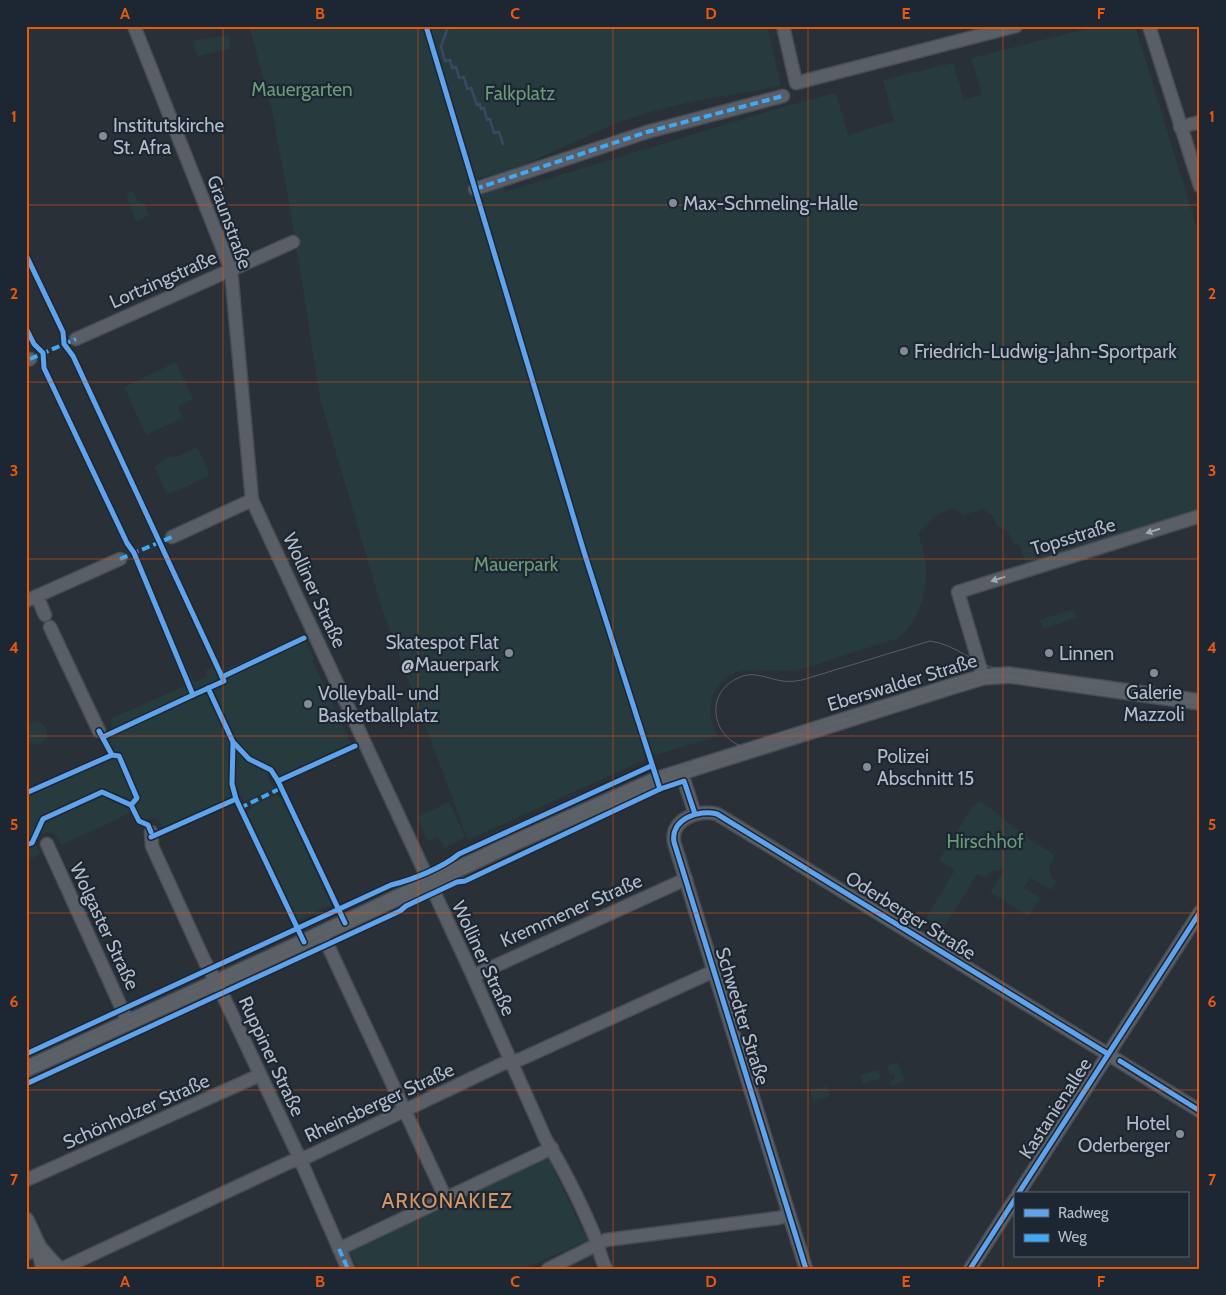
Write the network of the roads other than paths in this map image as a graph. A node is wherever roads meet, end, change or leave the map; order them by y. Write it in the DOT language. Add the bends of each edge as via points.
graph roads {
  1 [pos="134,26"];
  2 [pos="782,26"];
  3 [pos="1016,26"];
  4 [pos="1149,26"];
  5 [pos="783,96"];
  6 [pos="1200,122"];
  7 [pos="1180,127"];
  8 [pos="1200,186"];
  9 [pos="475,189"];
  10 [pos="293,242"];
  11 [pos="231,270"];
  12 [pos="76,339"];
  13 [pos="252,500"];
  14 [pos="1200,516"];
  15 [pos="172,537"];
  16 [pos="120,559"];
  17 [pos="32,598"];
  18 [pos="983,676"];
  19 [pos="1200,702"];
  20 [pos="100,730"];
  21 [pos="681,771"];
  22 [pos="694,814"];
  23 [pos="151,832"];
  24 [pos="47,844"];
  25 [pos="686,879"];
  26 [pos="429,883"];
  27 [pos="1200,912"];
  28 [pos="322,933"];
  29 [pos="714,971"];
  30 [pos="473,976"];
  31 [pos="216,982"];
  32 [pos="128,1022"];
  33 [pos="1108,1054"];
  34 [pos="511,1062"];
  35 [pos="26,1069"];
  36 [pos="260,1075"];
  37 [pos="405,1110"];
  38 [pos="1200,1111"];
  39 [pos="552,1148"];
  40 [pos="300,1159"];
  41 [pos="26,1180"];
  42 [pos="1019,1192"];
  43 [pos="446,1199"];
  44 [pos="1014,1200"];
  45 [pos="790,1215"];
  46 [pos="26,1220"];
  47 [pos="597,1246"];
  48 [pos="339,1249"];
  49 [pos="33,1251"];
  50 [pos="44,1269"];
  51 [pos="59,1269"];
  52 [pos="348,1269"];
  53 [pos="548,1269"];
  54 [pos="606,1269"];
  55 [pos="806,1269"];
  56 [pos="970,1269"];
  1 -- 11 [label="street, Graunstraße"];
  2 -- 3 [label="street" via="796,83"];
  4 -- 7 [label="street"];
  5 -- 9 [label="street" via="647,132"];
  6 -- 7 [label="street"];
  7 -- 8 [label="street"];
  10 -- 11 [label="street, Lortzingstraße"];
  11 -- 12 [label="street, Lortzingstraße"];
  11 -- 13 [label="street, Graunstraße"];
  13 -- 15 [label="street"];
  13 -- 26 [label="street, Wolliner Straße"];
  14 -- 18 [label="street, Topsstraße, one-way" via="958,592"];
  16 -- 17 [label="street"];
  17 -- 20 [label="street" via="48,621"];
  18 -- 19 [label="main road, Eberswalder Straße" via="1009,675"];
  18 -- 21 [label="main road, Eberswalder Straße"];
  21 -- 22 [label="street"];
  21 -- 26 [label="main road, Eberswalder Straße" via="588,809"];
  22 -- 25 [label="street, Schwedter Straße" via="678,823 673,835"];
  22 -- 33 [label="street, Oderberger Straße" via="717,814"];
  23 -- 31 [label="street, Ruppiner Straße" via="152,846"];
  24 -- 32 [label="street, Wolgaster Straße"];
  25 -- 29 [label="street, Schwedter Straße"];
  25 -- 30 [label="street, Kremmener Straße"];
  26 -- 28 [label="main road, Eberswalder Straße"];
  26 -- 30 [label="street, Wolliner Straße"];
  27 -- 33 [label="street, Kastanienallee"];
  28 -- 31 [label="main road, Eberswalder Straße"];
  28 -- 37 [label="street"];
  29 -- 34 [label="street, Rheinsberger Straße"];
  29 -- 45 [label="street, Schwedter Straße"];
  30 -- 34 [label="street, Wolliner Straße"];
  31 -- 32 [label="main road, Eberswalder Straße"];
  31 -- 36 [label="street, Ruppiner Straße"];
  32 -- 35 [label="main road, Eberswalder Straße"];
  33 -- 38 [label="street, Oderberger Straße"];
  33 -- 42 [label="street, Kastanienallee"];
  34 -- 37 [label="street, Rheinsberger Straße"];
  34 -- 39 [label="street, Wolliner Straße"];
  36 -- 40 [label="street, Ruppiner Straße"];
  36 -- 41 [label="street, Schönholzer Straße"];
  37 -- 40 [label="street, Rheinsberger Straße"];
  37 -- 43 [label="street"];
  39 -- 43 [label="street"];
  39 -- 47 [label="street, Wolliner Straße" via="594,1233"];
  40 -- 48 [label="street, Ruppiner Straße"];
  40 -- 51 [label="street, Rheinsberger Straße"];
  43 -- 48 [label="street"];
  44 -- 56 [label="street"];
  45 -- 47 [label="street" via="606,1240"];
  45 -- 55 [label="street, Schwedter Straße"];
  46 -- 49 [label="main road"];
  47 -- 53 [label="street"];
  47 -- 54 [label="street, Wolliner Straße"];
  48 -- 52 [label="street, Ruppiner Straße"];
  49 -- 50 [label="main road"];
  49 -- 51 [label="main road"];
}
